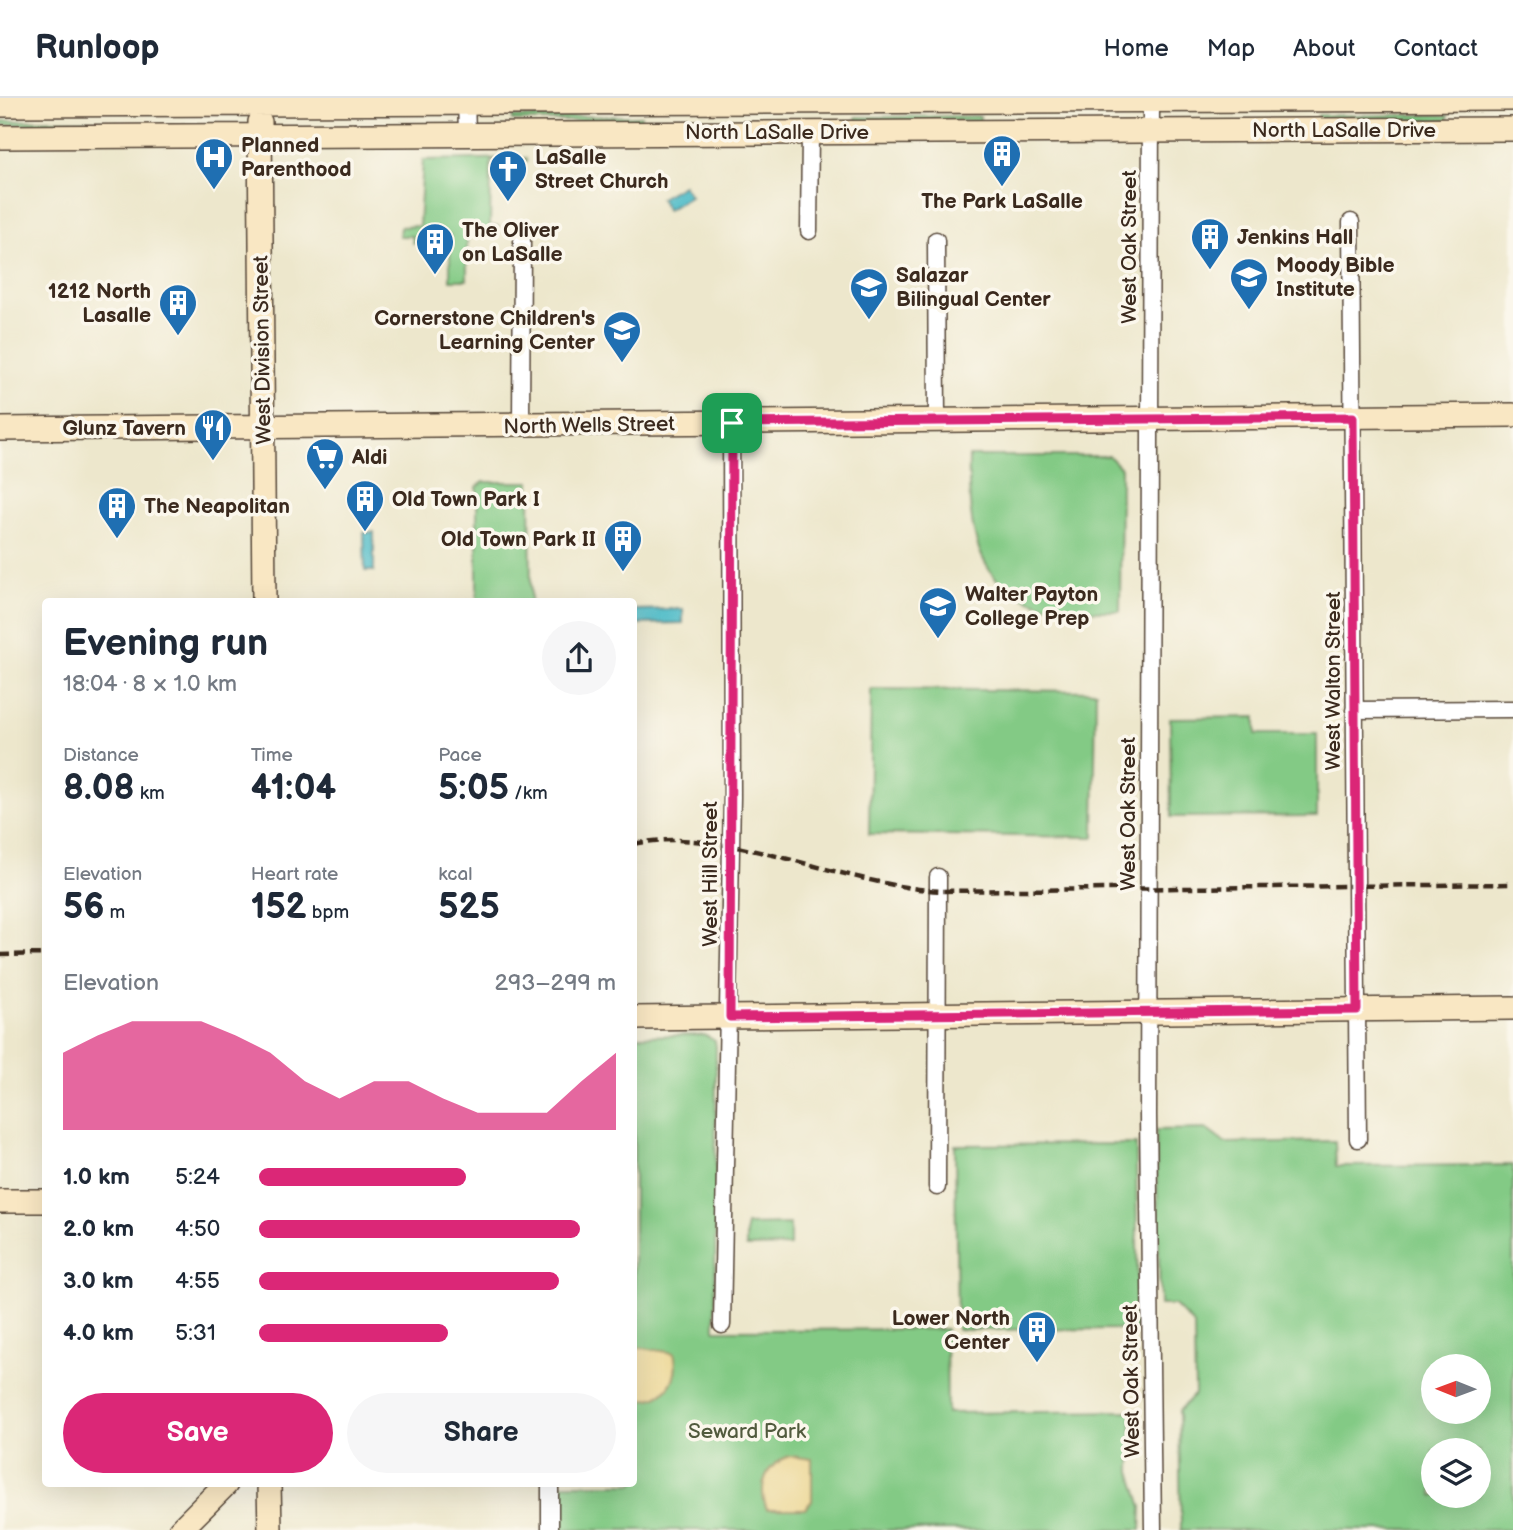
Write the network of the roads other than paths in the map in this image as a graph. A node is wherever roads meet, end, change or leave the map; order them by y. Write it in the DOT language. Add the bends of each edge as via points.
graph roads {
  1 [pos="1498,98"];
  2 [pos="809,99"];
  3 [pos="1151,99"];
  4 [pos="1513,99"];
  5 [pos="260,101"];
  6 [pos="467,101"];
  7 [pos="0,105"];
  8 [pos="1505,129"];
  9 [pos="1151,130"];
  10 [pos="810,132"];
  11 [pos="467,133"];
  12 [pos="260,135"];
  13 [pos="0,137"];
  14 [pos="1351,222"];
  15 [pos="809,231"];
  16 [pos="936,240"];
  17 [pos="522,241"];
  18 [pos="1513,415"];
  19 [pos="1353,417"];
  20 [pos="1150,419"];
  21 [pos="937,421"];
  22 [pos="732,423"];
  23 [pos="521,425"];
  24 [pos="263,428"];
  25 [pos="0,429"];
  26 [pos="264,598"];
  27 [pos="1513,709"];
  28 [pos="1354,710"];
  29 [pos="938,877"];
  30 [pos="1513,1008"];
  31 [pos="1357,1010"];
  32 [pos="1149,1012"];
  33 [pos="937,1015"];
  34 [pos="730,1017"];
  35 [pos="637,1018"];
  36 [pos="1358,1139"];
  37 [pos="937,1187"];
  38 [pos="0,1201"];
  39 [pos="42,1201"];
  40 [pos="722,1325"];
  41 [pos="223,1487"];
  42 [pos="269,1487"];
  43 [pos="550,1487"];
  44 [pos="180,1530"];
  45 [pos="270,1530"];
  46 [pos="550,1530"];
  47 [pos="1153,1530"];
  1 -- 3 [label="main road, North LaSalle Drive"];
  1 -- 4 [label="main road, North LaSalle Drive"];
  1 -- 8 [label="street"];
  2 -- 3 [label="main road, North LaSalle Drive"];
  2 -- 6 [label="main road, North LaSalle Drive"];
  2 -- 10 [label="main road"];
  3 -- 9 [label="street, West Oak Street"];
  5 -- 6 [label="main road, North LaSalle Drive"];
  5 -- 7 [label="main road, North LaSalle Drive"];
  5 -- 12 [label="main road, West Division Street"];
  6 -- 11 [label="street"];
  8 -- 9 [label="main road, North LaSalle Drive"];
  9 -- 10 [label="main road, North LaSalle Drive"];
  9 -- 20 [label="street, West Oak Street"];
  10 -- 11 [label="main road, North LaSalle Drive"];
  10 -- 15 [label="street"];
  11 -- 12 [label="main road, North LaSalle Drive"];
  12 -- 13 [label="main road, North LaSalle Drive"];
  12 -- 24 [label="main road, West Division Street"];
  14 -- 19 [label="street, West Walton Street"];
  16 -- 21 [label="street"];
  17 -- 23 [label="street"];
  18 -- 19 [label="main road, North Wells Street"];
  19 -- 20 [label="main road, North Wells Street"];
  19 -- 28 [label="street, West Walton Street"];
  20 -- 21 [label="main road, North Wells Street"];
  20 -- 32 [label="street, West Oak Street"];
  21 -- 22 [label="main road, North Wells Street"];
  22 -- 23 [label="main road, North Wells Street"];
  22 -- 34 [label="street, West Hill Street"];
  23 -- 24 [label="main road, North Wells Street"];
  24 -- 25 [label="main road, North Wells Street"];
  24 -- 26 [label="main road, West Division Street"];
  27 -- 28 [label="street"];
  28 -- 31 [label="street, West Walton Street"];
  29 -- 33 [label="street"];
  30 -- 31 [label="main road"];
  31 -- 32 [label="main road"];
  31 -- 36 [label="street, West Walton Street"];
  32 -- 33 [label="main road"];
  32 -- 47 [label="street, West Oak Street"];
  33 -- 34 [label="main road"];
  33 -- 37 [label="street"];
  34 -- 35 [label="main road"];
  34 -- 40 [label="street, West Hill Street"];
  38 -- 39 [label="main road"];
  41 -- 44 [label="main road"];
  42 -- 45 [label="main road"];
  43 -- 46 [label="street"];
}
